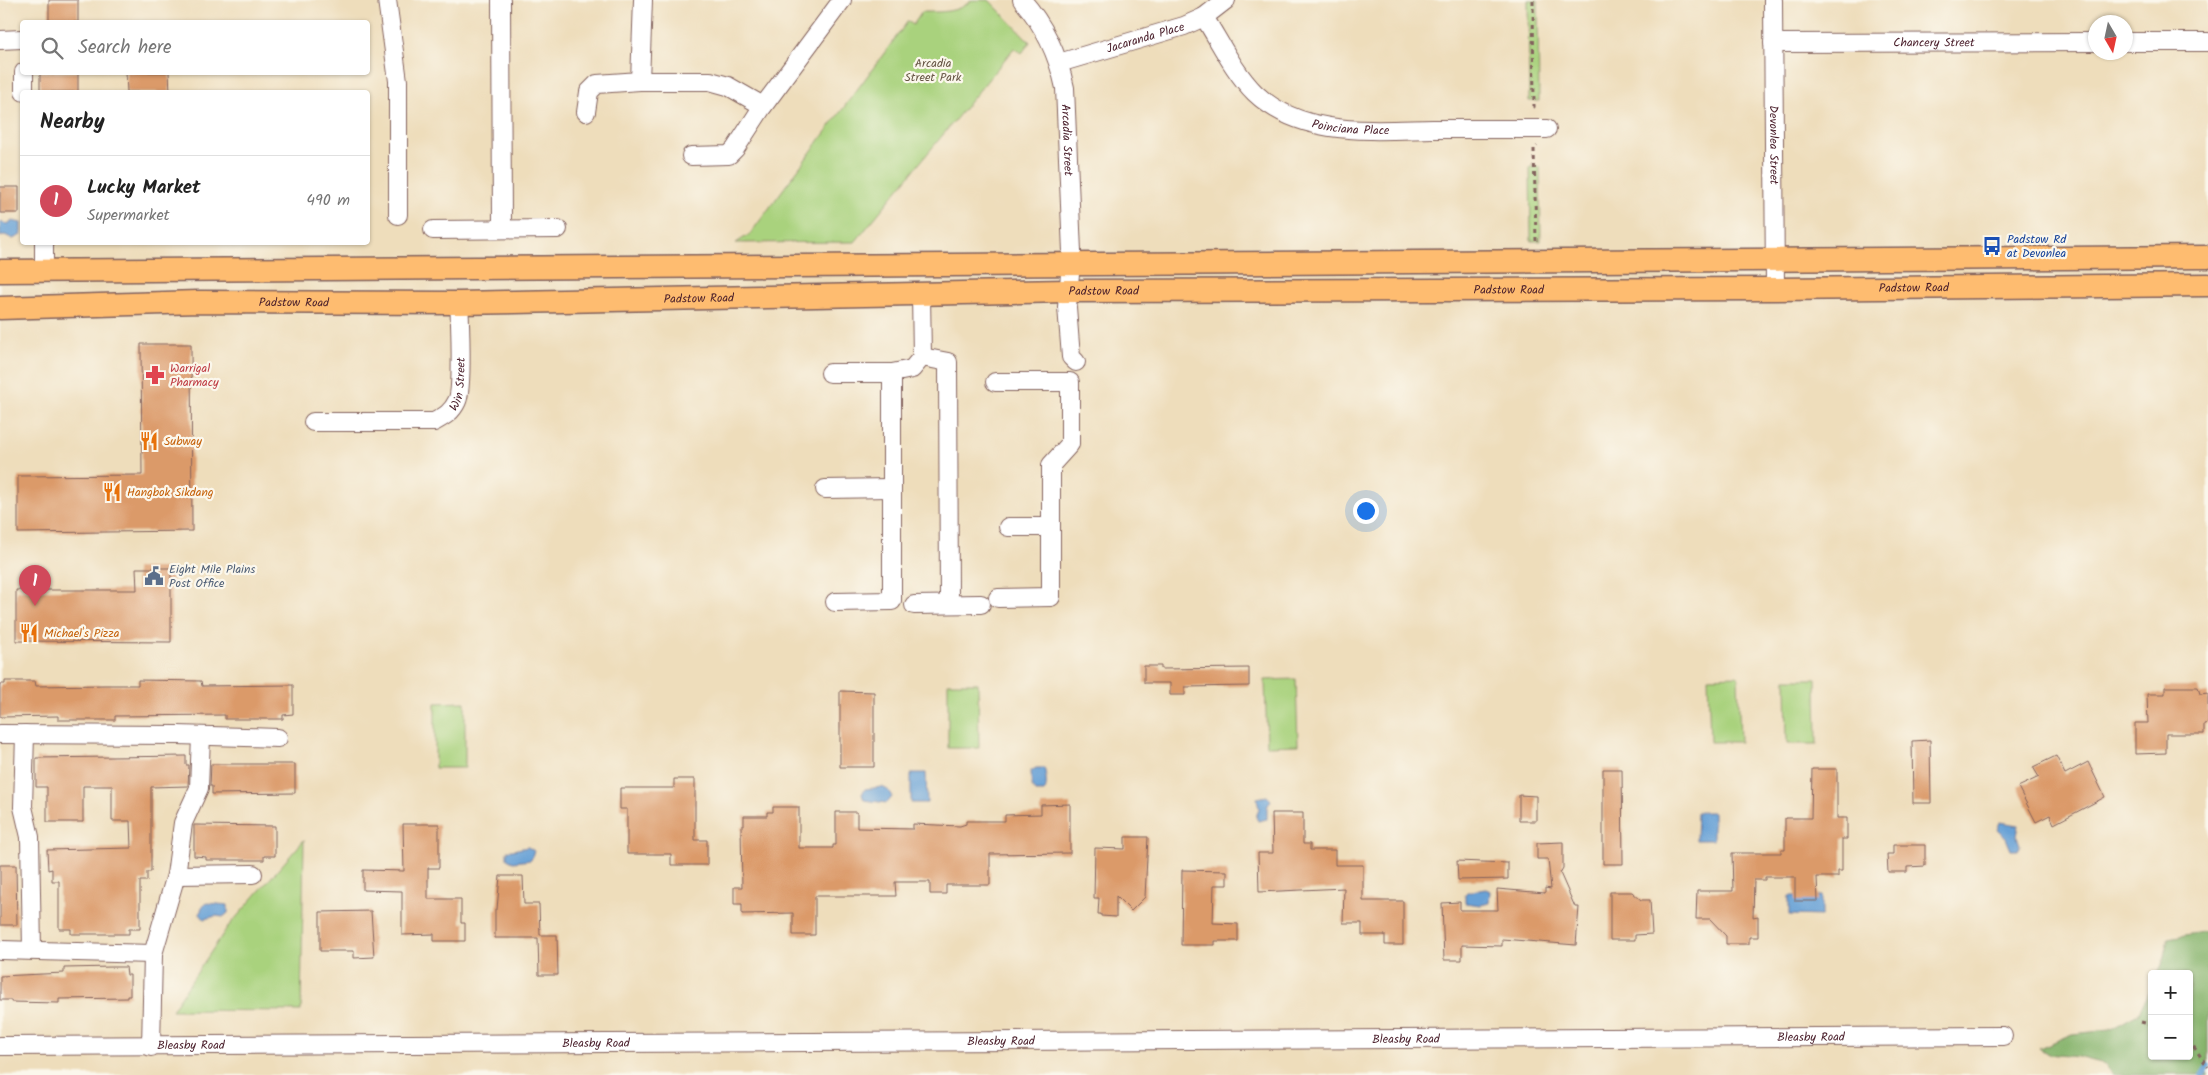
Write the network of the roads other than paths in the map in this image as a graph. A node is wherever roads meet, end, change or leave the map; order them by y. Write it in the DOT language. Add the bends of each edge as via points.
graph roads {
  1 [pos="387,0"];
  2 [pos="501,0"];
  3 [pos="643,0"];
  4 [pos="842,0"];
  5 [pos="1022,0"];
  6 [pos="1226,0"];
  7 [pos="1773,0"];
  8 [pos="1204,18"];
  9 [pos="20,39"];
  10 [pos="0,40"];
  11 [pos="2088,42"];
  12 [pos="2133,42"];
  13 [pos="2208,42"];
  14 [pos="1773,43"];
  15 [pos="1060,62"];
  16 [pos="24,75"];
  17 [pos="640,81"];
  18 [pos="24,90"];
  19 [pos="763,106"];
  20 [pos="586,112"];
  21 [pos="1548,129"];
  22 [pos="691,156"];
  23 [pos="398,214"];
  24 [pos="558,229"];
  25 [pos="433,230"];
  26 [pos="502,230"];
  27 [pos="44,245"];
  28 [pos="2208,257"];
  29 [pos="1775,259"];
  30 [pos="1071,263"];
  31 [pos="44,270"];
  32 [pos="0,271"];
  33 [pos="2208,285"];
  34 [pos="1776,289"];
  35 [pos="1067,291"];
  36 [pos="921,294"];
  37 [pos="459,304"];
  38 [pos="0,308"];
  39 [pos="922,357"];
  40 [pos="1076,362"];
  41 [pos="830,373"];
  42 [pos="892,373"];
  43 [pos="994,382"];
  44 [pos="312,422"];
  45 [pos="892,488"];
  46 [pos="825,489"];
  47 [pos="1008,527"];
  48 [pos="1050,528"];
  49 [pos="998,598"];
  50 [pos="835,602"];
  51 [pos="949,604"];
  52 [pos="981,604"];
  53 [pos="914,605"];
  54 [pos="0,734"];
  55 [pos="25,734"];
  56 [pos="201,736"];
  57 [pos="278,738"];
  58 [pos="253,874"];
  59 [pos="176,875"];
  60 [pos="0,950"];
  61 [pos="32,950"];
  62 [pos="153,954"];
  63 [pos="2003,1036"];
  64 [pos="0,1046"];
  65 [pos="151,1047"];
  1 -- 23 [label="street" via="398,81"];
  2 -- 26 [label="street"];
  3 -- 17 [label="street"];
  4 -- 19 [label="street"];
  5 -- 15 [label="street, Arcadia Street" via="1033,12"];
  6 -- 8 [label="street, Jacaranda Place"];
  7 -- 14 [label="street, Devonlea Street"];
  8 -- 15 [label="street, Jacaranda Place"];
  8 -- 21 [label="street, Poinciana Place" via="1256,93 1281,111 1311,123 1345,130"];
  9 -- 10 [label="street"];
  11 -- 14 [label="street, Chancery Street"];
  12 -- 13 [label="street"];
  14 -- 29 [label="street, Devonlea Street"];
  15 -- 30 [label="street, Arcadia Street" via="1065,88"];
  16 -- 18 [label="street"];
  17 -- 19 [label="street" via="710,81 728,86"];
  17 -- 20 [label="street" via="597,84 589,92"];
  19 -- 22 [label="street" via="729,155"];
  24 -- 26 [label="street"];
  25 -- 26 [label="street"];
  27 -- 31 [label="street"];
  28 -- 29 [label="main road"];
  29 -- 30 [label="main road"];
  29 -- 34 [label="street, Devonlea Street"];
  30 -- 31 [label="main road"];
  30 -- 35 [label="street, Arcadia Street"];
  31 -- 32 [label="main road"];
  33 -- 34 [label="main road, Padstow Road"];
  34 -- 35 [label="main road, Padstow Road"];
  35 -- 36 [label="main road, Padstow Road"];
  35 -- 40 [label="street, Arcadia Street" via="1071,357"];
  36 -- 37 [label="main road, Padstow Road"];
  36 -- 39 [label="street"];
  37 -- 38 [label="main road, Padstow Road" via="198,302"];
  37 -- 44 [label="street, Win Street" via="458,399 450,413 434,422"];
  39 -- 42 [label="street" via="912,369"];
  39 -- 51 [label="street" via="948,362"];
  41 -- 42 [label="street"];
  42 -- 45 [label="street"];
  43 -- 48 [label="street" via="1070,382 1070,444 1051,465"];
  45 -- 46 [label="street"];
  45 -- 50 [label="street" via="892,601"];
  47 -- 48 [label="street"];
  48 -- 49 [label="street" via="1051,597"];
  51 -- 52 [label="street"];
  51 -- 53 [label="street"];
  54 -- 55 [label="street"];
  55 -- 56 [label="street"];
  55 -- 61 [label="street" via="23,808 30,837"];
  56 -- 57 [label="street"];
  56 -- 59 [label="street" via="199,788 183,822"];
  58 -- 59 [label="street"];
  59 -- 62 [label="street"];
  60 -- 61 [label="street"];
  61 -- 62 [label="street"];
  62 -- 65 [label="street"];
  63 -- 65 [label="street, Bleasby Road"];
  64 -- 65 [label="street, Bleasby Road"];
}
